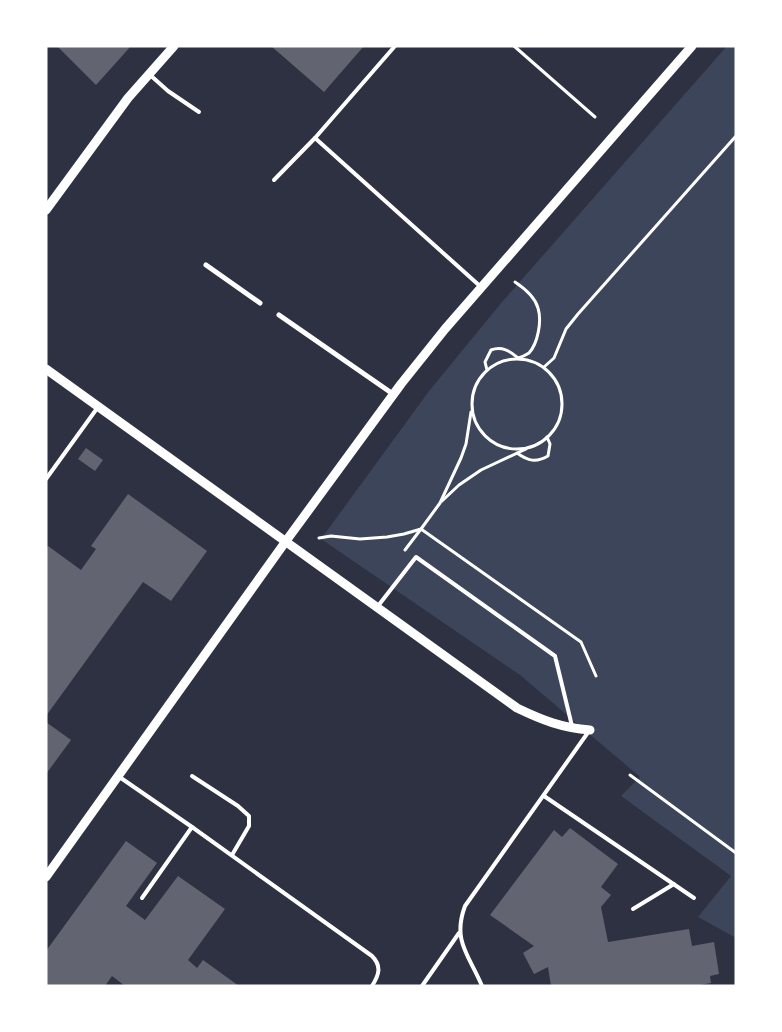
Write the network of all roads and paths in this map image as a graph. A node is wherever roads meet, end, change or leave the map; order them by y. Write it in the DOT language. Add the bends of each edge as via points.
graph roads {
  1 [pos="174,46"];
  2 [pos="395,46"];
  3 [pos="514,46"];
  4 [pos="692,46"];
  5 [pos="149,74"];
  6 [pos="199,112"];
  7 [pos="595,117"];
  8 [pos="736,136"];
  9 [pos="315,138"];
  10 [pos="274,180"];
  11 [pos="46,210"];
  12 [pos="206,265"];
  13 [pos="515,282"];
  14 [pos="481,287"];
  15 [pos="260,303"];
  16 [pos="279,315"];
  17 [pos="518,358"];
  18 [pos="544,367"];
  19 [pos="46,369"];
  20 [pos="487,370"];
  21 [pos="393,394"];
  22 [pos="471,404"];
  23 [pos="98,407"];
  24 [pos="548,437"];
  25 [pos="532,446"];
  26 [pos="518,453"];
  27 [pos="46,480"];
  28 [pos="440,503"];
  29 [pos="420,529"];
  30 [pos="319,538"];
  31 [pos="286,541"];
  32 [pos="404,552"];
  33 [pos="378,608"];
  34 [pos="596,676"];
  35 [pos="572,729"];
  36 [pos="590,730"];
  37 [pos="630,775"];
  38 [pos="118,776"];
  39 [pos="192,776"];
  40 [pos="544,796"];
  41 [pos="192,827"];
  42 [pos="736,853"];
  43 [pos="232,855"];
  44 [pos="46,877"];
  45 [pos="674,884"];
  46 [pos="142,898"];
  47 [pos="694,898"];
  48 [pos="633,909"];
  49 [pos="459,933"];
  50 [pos="372,986"];
  51 [pos="422,986"];
  52 [pos="482,986"];
  1 -- 5 [label="street"];
  2 -- 9 [label="lane"];
  3 -- 7 [label="path"];
  4 -- 14 [label="street"];
  5 -- 6 [label="lane"];
  5 -- 11 [label="street" via="113,117"];
  8 -- 18 [label="path" via="578,314 566,329 554,358"];
  9 -- 10 [label="lane"];
  9 -- 14 [label="lane"];
  12 -- 15 [label="street"];
  13 -- 17 [label="path" via="531,295 538,308 539,329 528,354"];
  14 -- 21 [label="street"];
  16 -- 21 [label="street"];
  17 -- 18 [label="path"];
  17 -- 20 [label="path" via="499,362"];
  17 -- 20 [label="path" via="510,351 491,350 485,362"];
  18 -- 24 [label="path" via="554,378 562,400 560,419"];
  19 -- 23 [label="street"];
  20 -- 22 [label="path" via="476,383"];
  21 -- 31 [label="street"];
  22 -- 25 [label="path" via="475,423 490,440 504,448"];
  22 -- 28 [label="path" via="466,444"];
  23 -- 27 [label="lane"];
  23 -- 31 [label="street"];
  24 -- 25 [label="path"];
  24 -- 26 [label="path" via="548,456 529,460"];
  25 -- 26 [label="path"];
  26 -- 28 [label="path" via="481,470"];
  28 -- 29 [label="path"];
  29 -- 30 [label="path" via="387,537"];
  29 -- 32 [label="path"];
  29 -- 34 [label="path" via="582,642"];
  31 -- 33 [label="street"];
  31 -- 38 [label="street"];
  33 -- 35 [label="street" via="517,708 544,721"];
  33 -- 35 [label="lane" via="416,557 555,656"];
  35 -- 36 [label="street"];
  36 -- 40 [label="lane"];
  37 -- 42 [label="path"];
  38 -- 41 [label="lane"];
  38 -- 44 [label="street"];
  39 -- 43 [label="lane" via="249,816 249,826"];
  40 -- 45 [label="lane"];
  40 -- 49 [label="lane" via="465,906"];
  41 -- 43 [label="lane"];
  41 -- 46 [label="lane"];
  43 -- 50 [label="lane" via="372,956 378,963 379,974"];
  45 -- 47 [label="lane"];
  45 -- 48 [label="lane"];
  49 -- 51 [label="lane"];
  49 -- 52 [label="lane" via="464,951"];
}
